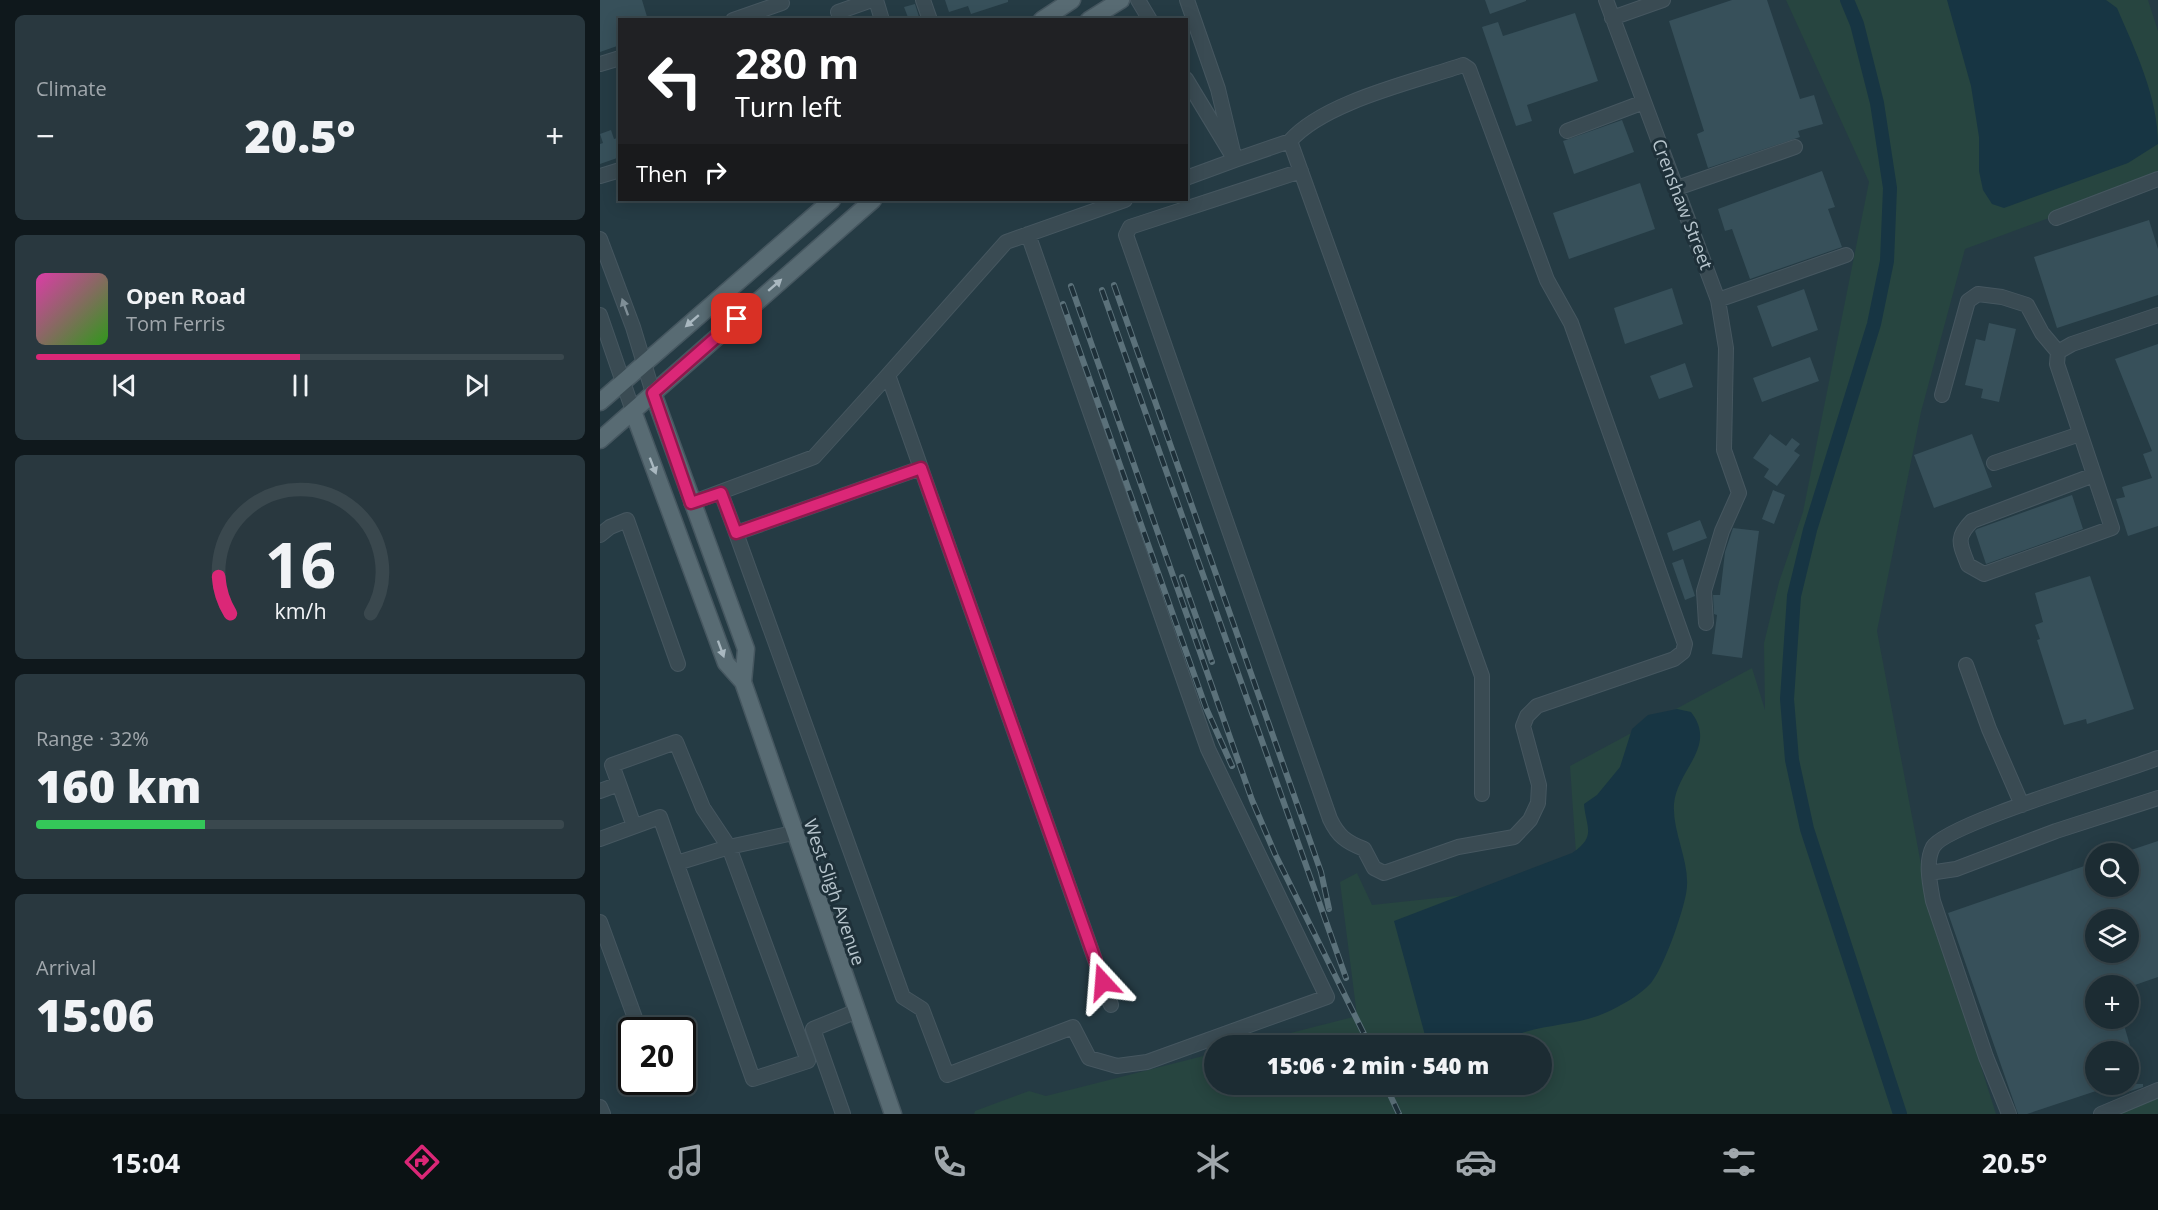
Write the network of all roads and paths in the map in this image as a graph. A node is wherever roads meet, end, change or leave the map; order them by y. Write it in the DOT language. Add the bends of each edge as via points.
graph roads {
  1 [pos="874,0"];
  2 [pos="923,0"];
  3 [pos="1072,0"];
  4 [pos="1120,0"];
  5 [pos="1138,0"];
  6 [pos="1187,0"];
  7 [pos="1606,0"];
  8 [pos="1663,0"];
  9 [pos="782,3"];
  10 [pos="739,18"];
  11 [pos="840,18"];
  12 [pos="881,18"];
  13 [pos="929,18"];
  14 [pos="1045,18"];
  15 [pos="1092,18"];
  16 [pos="1149,18"];
  17 [pos="1612,18"];
  18 [pos="618,59"];
  19 [pos="600,64"];
  20 [pos="1188,82"];
  21 [pos="1644,102"];
  22 [pos="1567,130"];
  23 [pos="1290,141"];
  24 [pos="1795,147"];
  25 [pos="1235,160"];
  26 [pos="618,171"];
  27 [pos="1301,171"];
  28 [pos="600,176"];
  29 [pos="1188,176"];
  30 [pos="2158,179"];
  31 [pos="1677,188"];
  32 [pos="830,201"];
  33 [pos="872,201"];
  34 [pos="1122,201"];
  35 [pos="2056,218"];
  36 [pos="1028,234"];
  37 [pos="600,239"];
  38 [pos="1846,255"];
  39 [pos="1718,300"];
  40 [pos="600,315"];
  41 [pos="2158,315"];
  42 [pos="603,331"];
  43 [pos="2058,352"];
  44 [pos="644,363"];
  45 [pos="888,375"];
  46 [pos="624,381"];
  47 [pos="653,393"];
  48 [pos="1942,395"];
  49 [pos="600,402"];
  50 [pos="633,411"];
  51 [pos="2080,434"];
  52 [pos="600,440"];
  53 [pos="1994,463"];
  54 [pos="921,468"];
  55 [pos="2094,475"];
  56 [pos="721,493"];
  57 [pos="691,503"];
  58 [pos="736,533"];
  59 [pos="600,535"];
  60 [pos="1706,623"];
  61 [pos="678,664"];
  62 [pos="1966,665"];
  63 [pos="743,682"];
  64 [pos="2158,758"];
  65 [pos="620,784"];
  66 [pos="600,791"];
  67 [pos="1482,794"];
  68 [pos="2158,798"];
  69 [pos="2022,805"];
  70 [pos="634,826"];
  71 [pos="793,833"];
  72 [pos="600,839"];
  73 [pos="729,847"];
  74 [pos="677,863"];
  75 [pos="1929,873"];
  76 [pos="600,922"];
  77 [pos="1111,1005"];
  78 [pos="856,1011"];
  79 [pos="635,1017"];
  80 [pos="813,1029"];
  81 [pos="799,1034"];
  82 [pos="2158,1090"];
  83 [pos="600,1107"];
  84 [pos="603,1114"];
  85 [pos="843,1114"];
  86 [pos="893,1114"];
  87 [pos="2009,1114"];
  88 [pos="2101,1114"];
  1 -- 11 [label="street" via="838,12"];
  1 -- 12 [label="street"];
  2 -- 13 [label="street"];
  3 -- 14 [label="main road"];
  4 -- 15 [label="main road"];
  5 -- 16 [label="street"];
  6 -- 25 [label="street" via="1218,89"];
  7 -- 17 [label="street, Crenshaw Street"];
  8 -- 17 [label="street"];
  9 -- 10 [label="street"];
  17 -- 21 [label="street, Crenshaw Street"];
  18 -- 19 [label="street"];
  20 -- 25 [label="street"];
  21 -- 22 [label="street"];
  21 -- 31 [label="street, Crenshaw Street"];
  23 -- 25 [label="street"];
  23 -- 27 [label="street"];
  23 -- 27 [label="street" via="1327,111 1463,65 1469,69 1547,280 1571,323 1685,644 1683,652 1674,659 1537,706 1527,716 1523,726 1539,784 1538,803 1530,820 1514,837 1458,846 1384,873 1374,868 1364,849 1338,835 1330,819 1126,235 1130,227"];
  24 -- 31 [label="street"];
  25 -- 29 [label="street"];
  26 -- 28 [label="street"];
  27 -- 67 [label="street" via="1482,676"];
  30 -- 35 [label="street"];
  31 -- 39 [label="street, Crenshaw Street"];
  32 -- 44 [label="main road, one-way"];
  47 -- 33 [label="main road, one-way"];
  34 -- 36 [label="street"];
  36 -- 45 [label="street" via="1006,242"];
  36 -- 58 [label="street" via="1209,749 1327,997 1147,1062 1117,1066 1089,1058 1073,1028 947,1075 922,1009 903,997"];
  44 -- 37 [label="street, West Sligh Avenue, one-way"];
  38 -- 39 [label="street"];
  39 -- 60 [label="street, Crenshaw Street" via="1726,348 1724,450 1739,493 1722,531 1704,591"];
  40 -- 42 [label="street, West Sligh Avenue"];
  41 -- 43 [label="street"];
  42 -- 46 [label="street, West Sligh Avenue"];
  43 -- 48 [label="street" via="2027,305 1978,294 1968,301"];
  43 -- 51 [label="street" via="2057,364"];
  44 -- 46 [label="main road"];
  44 -- 47 [label="street, West Sligh Avenue"];
  45 -- 54 [label="street"];
  45 -- 56 [label="street" via="814,457"];
  46 -- 49 [label="main road"];
  46 -- 50 [label="street, West Sligh Avenue"];
  47 -- 50 [label="main road"];
  47 -- 57 [label="main road, West Sligh Avenue"];
  50 -- 52 [label="main road"];
  50 -- 63 [label="main road, West Sligh Avenue, one-way" via="726,663"];
  51 -- 53 [label="street"];
  51 -- 55 [label="street"];
  54 -- 58 [label="street"];
  54 -- 77 [label="street"];
  55 -- 55 [label="street" via="2112,528 1984,574 1968,566 1960,543 1962,531 1972,521"];
  56 -- 57 [label="street"];
  56 -- 58 [label="street"];
  57 -- 63 [label="main road, West Sligh Avenue" via="746,648"];
  59 -- 61 [label="street" via="627,520"];
  62 -- 69 [label="street"];
  63 -- 71 [label="main road, West Sligh Avenue"];
  64 -- 69 [label="street"];
  65 -- 66 [label="street"];
  65 -- 70 [label="street"];
  65 -- 73 [label="street" via="612,765 676,742 703,808"];
  68 -- 75 [label="street" via="1956,868"];
  69 -- 75 [label="street" via="1940,837 1932,848"];
  70 -- 72 [label="street"];
  70 -- 74 [label="street" via="660,817"];
  71 -- 73 [label="street"];
  71 -- 78 [label="main road, West Sligh Avenue"];
  73 -- 74 [label="street"];
  73 -- 81 [label="street"];
  74 -- 81 [label="street" via="753,1079 808,1061"];
  75 -- 87 [label="street" via="1933,901"];
  76 -- 79 [label="street"];
  78 -- 80 [label="street"];
  78 -- 86 [label="main road, West Sligh Avenue"];
  80 -- 81 [label="street"];
  80 -- 85 [label="street"];
  82 -- 88 [label="street"];
  83 -- 84 [label="street"];
}
